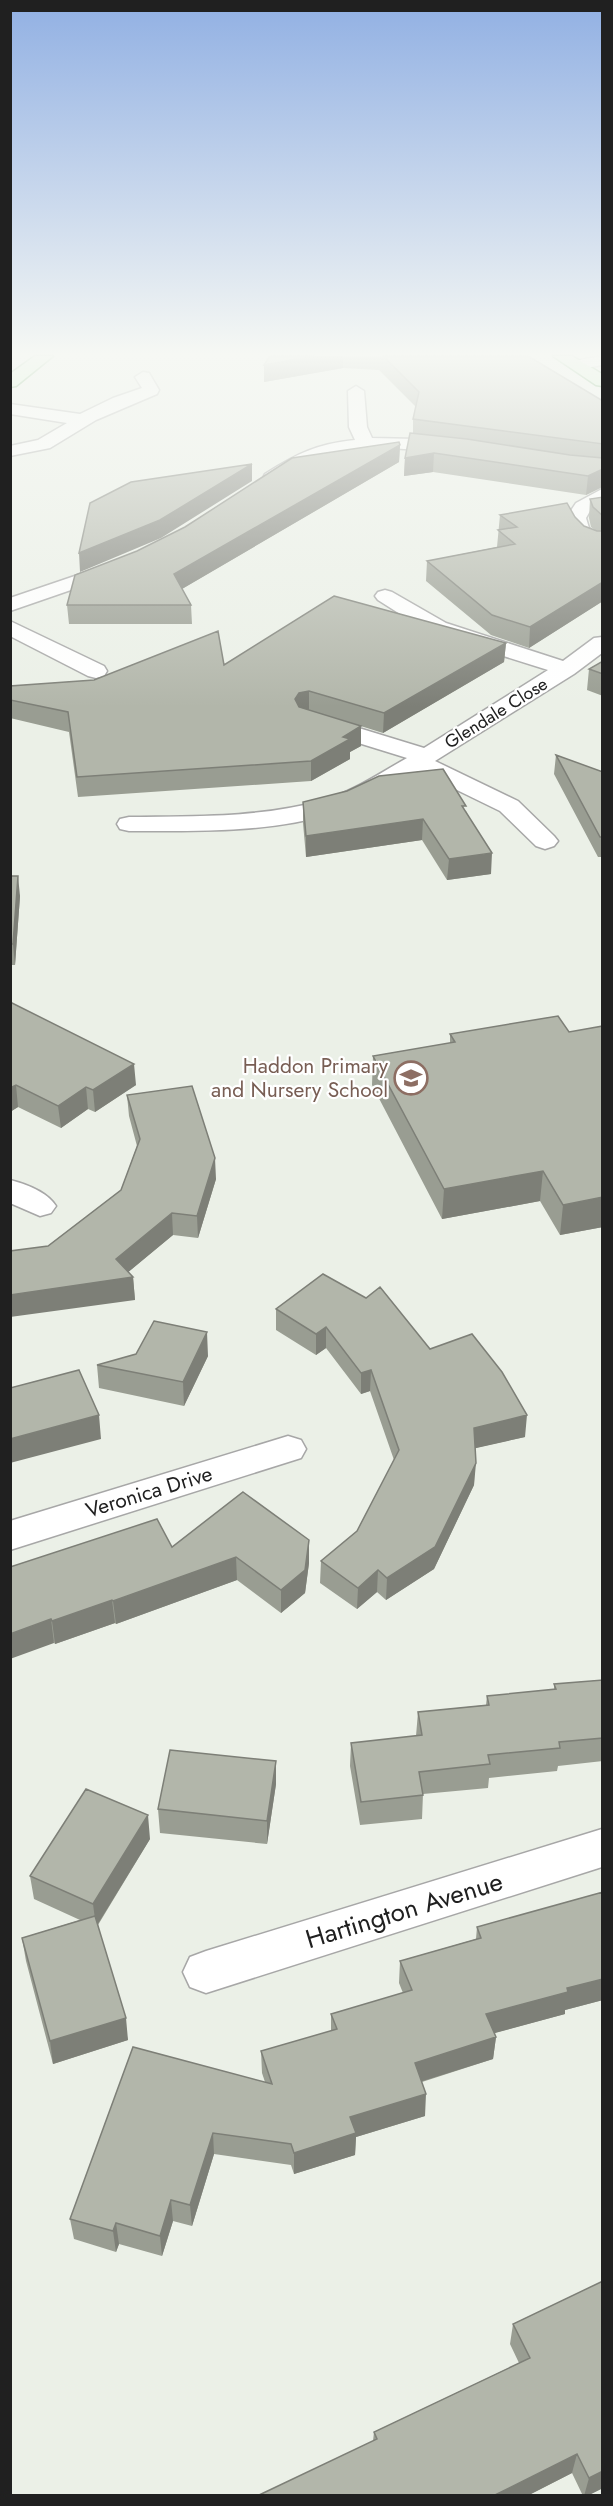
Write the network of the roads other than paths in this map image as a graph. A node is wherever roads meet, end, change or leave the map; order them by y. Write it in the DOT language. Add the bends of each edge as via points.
graph roads {
  1 [pos="280,473"];
  2 [pos="254,490"];
  3 [pos="603,495"];
  4 [pos="597,543"];
  5 [pos="129,563"];
  6 [pos="385,596"];
  7 [pos="10,605"];
  8 [pos="10,627"];
  9 [pos="603,643"];
  10 [pos="566,669"];
  11 [pos="96,671"];
  12 [pos="308,719"];
  13 [pos="422,759"];
  14 [pos="129,824"];
  15 [pos="545,841"];
  16 [pos="10,1190"];
  17 [pos="40,1206"];
  18 [pos="288,1449"];
  19 [pos="10,1536"];
  20 [pos="603,1848"];
  21 [pos="206,1972"];
  1 -- 2 [label="street"];
  3 -- 4 [label="street" via="583,507 576,518 580,531"];
  5 -- 7 [label="street"];
  6 -- 10 [label="street, Glendale Close" via="438,628"];
  8 -- 11 [label="street"];
  9 -- 10 [label="street, Glendale Close"];
  10 -- 13 [label="street, Glendale Close"];
  12 -- 13 [label="street, Glendale Close"];
  13 -- 14 [label="street, Glendale Close" via="329,807 243,823"];
  13 -- 15 [label="street, Glendale Close" via="509,806"];
  16 -- 17 [label="street"];
  18 -- 19 [label="street, Veronica Drive"];
  20 -- 21 [label="street, Hartington Avenue"];
}
